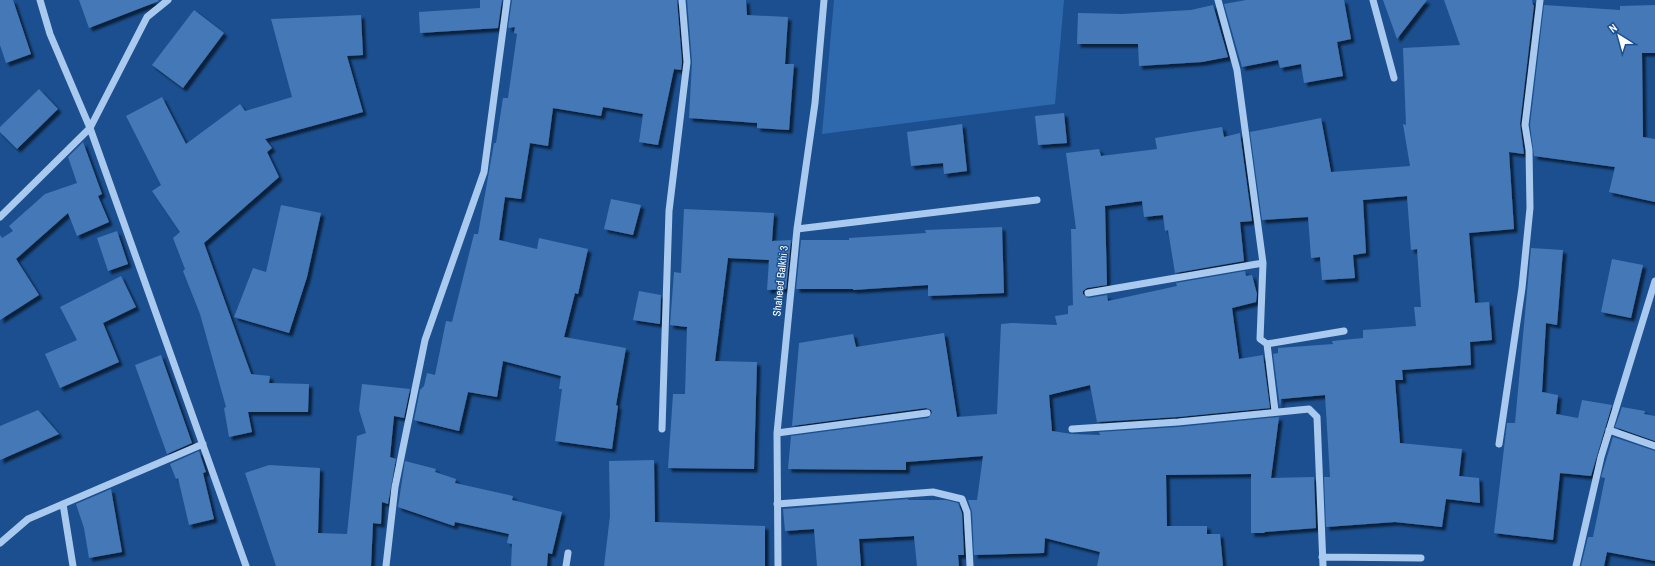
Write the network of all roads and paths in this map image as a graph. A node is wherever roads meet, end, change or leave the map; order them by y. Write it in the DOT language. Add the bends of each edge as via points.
graph roads {
  1 [pos="40,0"];
  2 [pos="168,0"];
  3 [pos="507,0"];
  4 [pos="682,0"];
  5 [pos="824,0"];
  6 [pos="1218,0"];
  7 [pos="1373,0"];
  8 [pos="1540,0"];
  9 [pos="1394,78"];
  10 [pos="90,128"];
  11 [pos="1037,200"];
  12 [pos="0,217"];
  13 [pos="797,229"];
  14 [pos="1263,263"];
  15 [pos="1655,282"];
  16 [pos="1088,293"];
  17 [pos="1344,331"];
  18 [pos="1267,344"];
  19 [pos="1275,411"];
  20 [pos="927,413"];
  21 [pos="662,429"];
  22 [pos="1072,429"];
  23 [pos="1609,430"];
  24 [pos="777,433"];
  25 [pos="203,444"];
  26 [pos="1499,444"];
  27 [pos="1655,446"];
  28 [pos="63,504"];
  29 [pos="777,504"];
  30 [pos="0,543"];
  31 [pos="568,553"];
  32 [pos="1322,557"];
  33 [pos="1421,558"];
  34 [pos="73,566"];
  35 [pos="246,566"];
  36 [pos="386,566"];
  37 [pos="566,566"];
  38 [pos="778,566"];
  39 [pos="970,566"];
  40 [pos="1323,566"];
  41 [pos="1576,566"];
  1 -- 10 [label="street" via="50,34"];
  2 -- 10 [label="street" via="147,17"];
  3 -- 36 [label="street" via="484,172 425,340 395,487"];
  4 -- 21 [label="street" via="687,62 669,211"];
  5 -- 13 [label="street, Shaheed Balkhi 3" via="815,103"];
  6 -- 14 [label="street" via="1237,70"];
  7 -- 9 [label="street"];
  8 -- 26 [label="street" via="1525,125 1529,150 1530,208 1522,288"];
  10 -- 12 [label="street"];
  10 -- 25 [label="street"];
  11 -- 13 [label="street"];
  13 -- 24 [label="street, Shaheed Balkhi 3"];
  14 -- 16 [label="street"];
  14 -- 18 [label="street" via="1260,339"];
  15 -- 23 [label="street"];
  17 -- 18 [label="street"];
  18 -- 19 [label="street"];
  19 -- 22 [label="street" via="1178,422"];
  19 -- 32 [label="street" via="1309,409 1317,416"];
  20 -- 24 [label="street"];
  23 -- 27 [label="street"];
  23 -- 41 [label="street"];
  24 -- 29 [label="street, Shaheed Balkhi 3"];
  25 -- 28 [label="street"];
  25 -- 35 [label="street"];
  28 -- 30 [label="street" via="28,519"];
  28 -- 34 [label="street"];
  29 -- 38 [label="street, Shaheed Balkhi 3"];
  29 -- 39 [label="street" via="933,492 962,499 967,512"];
  31 -- 37 [label="street"];
  32 -- 33 [label="street"];
  32 -- 40 [label="street"];
}
